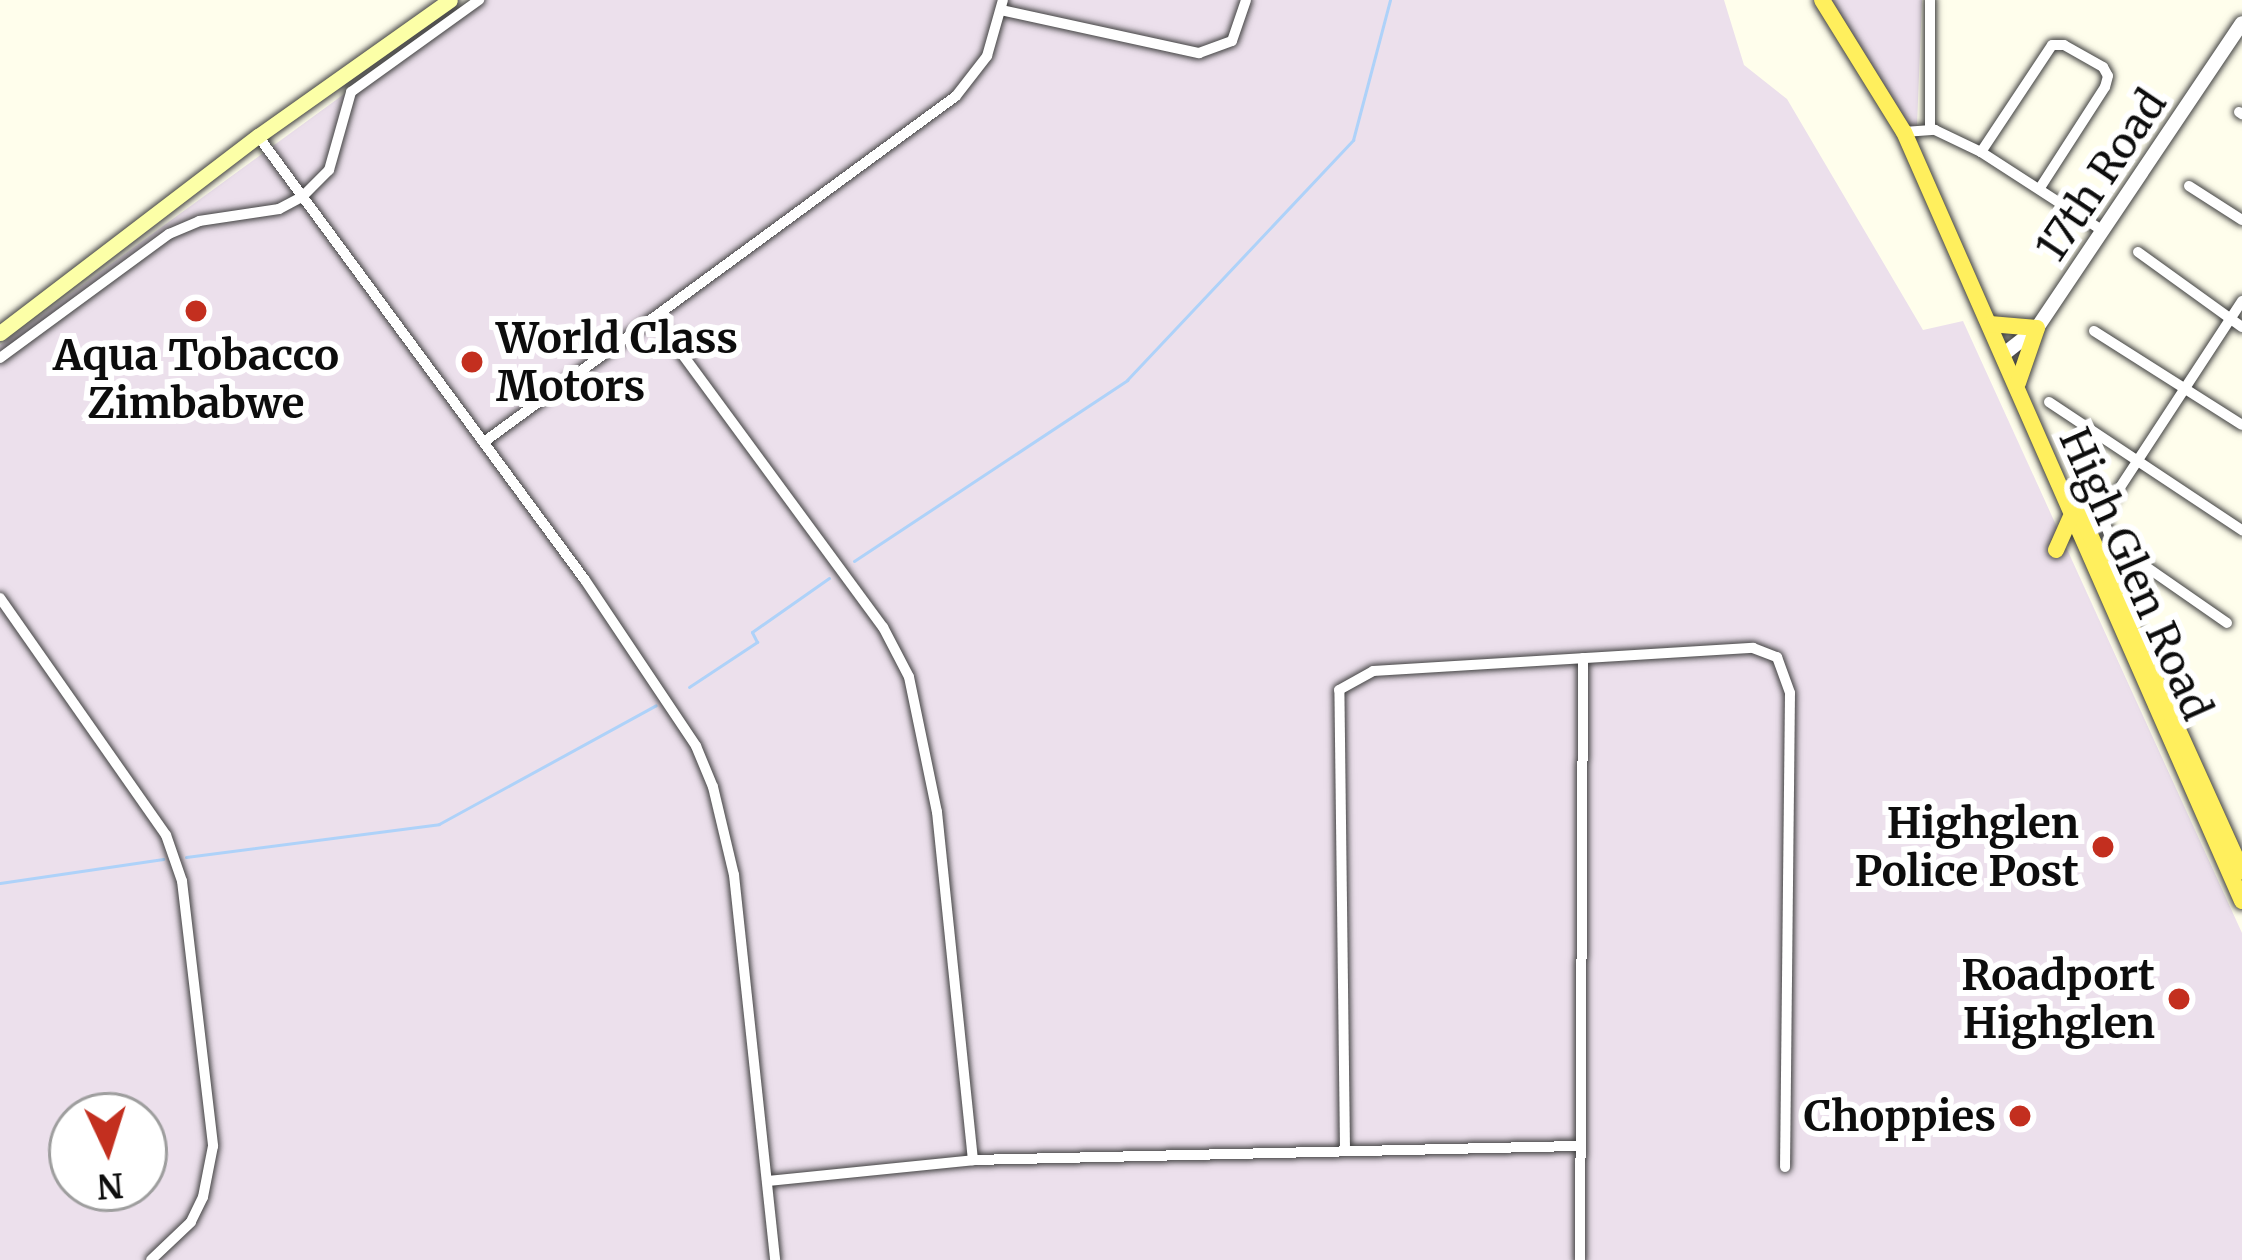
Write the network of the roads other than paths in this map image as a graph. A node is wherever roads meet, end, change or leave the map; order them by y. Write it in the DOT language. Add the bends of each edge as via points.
graph roads {
  1 [pos="450,0"];
  2 [pos="478,0"];
  3 [pos="1246,0"];
  4 [pos="1822,0"];
  5 [pos="1930,0"];
  6 [pos="1002,5"];
  7 [pos="2242,23"];
  8 [pos="1930,129"];
  9 [pos="1904,132"];
  10 [pos="258,136"];
  11 [pos="1981,152"];
  12 [pos="2189,186"];
  13 [pos="2040,188"];
  14 [pos="303,196"];
  15 [pos="2242,220"];
  16 [pos="2103,231"];
  17 [pos="2138,252"];
  18 [pos="2242,301"];
  19 [pos="655,317"];
  20 [pos="2230,320"];
  21 [pos="1990,324"];
  22 [pos="2242,327"];
  23 [pos="2037,328"];
  24 [pos="2094,331"];
  25 [pos="0,333"];
  26 [pos="2004,354"];
  27 [pos="0,358"];
  28 [pos="2018,383"];
  29 [pos="2187,390"];
  30 [pos="2049,402"];
  31 [pos="2242,425"];
  32 [pos="484,442"];
  33 [pos="2138,463"];
  34 [pos="2086,518"];
  35 [pos="2242,530"];
  36 [pos="2092,570"];
  37 [pos="0,598"];
  38 [pos="2227,623"];
  39 [pos="1583,658"];
  40 [pos="2242,872"];
  41 [pos="2242,901"];
  42 [pos="1578,1146"];
  43 [pos="1345,1148"];
  44 [pos="974,1160"];
  45 [pos="1785,1167"];
  46 [pos="768,1181"];
  47 [pos="151,1260"];
  48 [pos="775,1260"];
  49 [pos="1580,1260"];
  1 -- 10 [label="main road"];
  2 -- 14 [label="street" via="351,92 329,170"];
  3 -- 6 [label="street" via="1232,41 1198,52"];
  4 -- 9 [label="main road, High Glen Road"];
  5 -- 8 [label="street"];
  6 -- 19 [label="street" via="987,56 956,95"];
  7 -- 16 [label="street, 17th Road"];
  8 -- 9 [label="street"];
  8 -- 11 [label="street"];
  9 -- 21 [label="main road, High Glen Road"];
  10 -- 14 [label="street"];
  10 -- 25 [label="main road"];
  11 -- 13 [label="street"];
  11 -- 13 [label="street" via="2052,45 2103,68 2105,87"];
  12 -- 15 [label="street"];
  13 -- 16 [label="street"];
  14 -- 27 [label="street" via="169,234"];
  14 -- 32 [label="street"];
  16 -- 23 [label="street, 17th Road"];
  17 -- 20 [label="street"];
  18 -- 20 [label="street"];
  19 -- 32 [label="street"];
  19 -- 44 [label="street" via="883,627 909,677 940,836"];
  20 -- 22 [label="street"];
  20 -- 29 [label="street"];
  21 -- 23 [label="main road"];
  21 -- 26 [label="main road, High Glen Road"];
  23 -- 26 [label="street, 17th Road"];
  23 -- 28 [label="main road"];
  24 -- 29 [label="street"];
  26 -- 28 [label="main road, High Glen Road"];
  28 -- 34 [label="main road, High Glen Road"];
  29 -- 31 [label="street"];
  29 -- 33 [label="street"];
  30 -- 33 [label="street"];
  32 -- 46 [label="street" via="662,687 713,787 734,875"];
  33 -- 34 [label="street"];
  33 -- 35 [label="street"];
  34 -- 36 [label="main road, High Glen Road"];
  34 -- 36 [label="main road" via="2058,555"];
  34 -- 38 [label="street"];
  34 -- 40 [label="main road, High Glen Road"];
  36 -- 41 [label="main road, High Glen Road"];
  37 -- 47 [label="street" via="166,835 182,881 213,1146 191,1222"];
  39 -- 42 [label="street"];
  39 -- 43 [label="street" via="1373,670 1339,690"];
  39 -- 45 [label="street" via="1753,647 1784,666"];
  42 -- 43 [label="street"];
  42 -- 49 [label="street"];
  43 -- 44 [label="street"];
  44 -- 46 [label="street"];
  46 -- 48 [label="street"];
}
